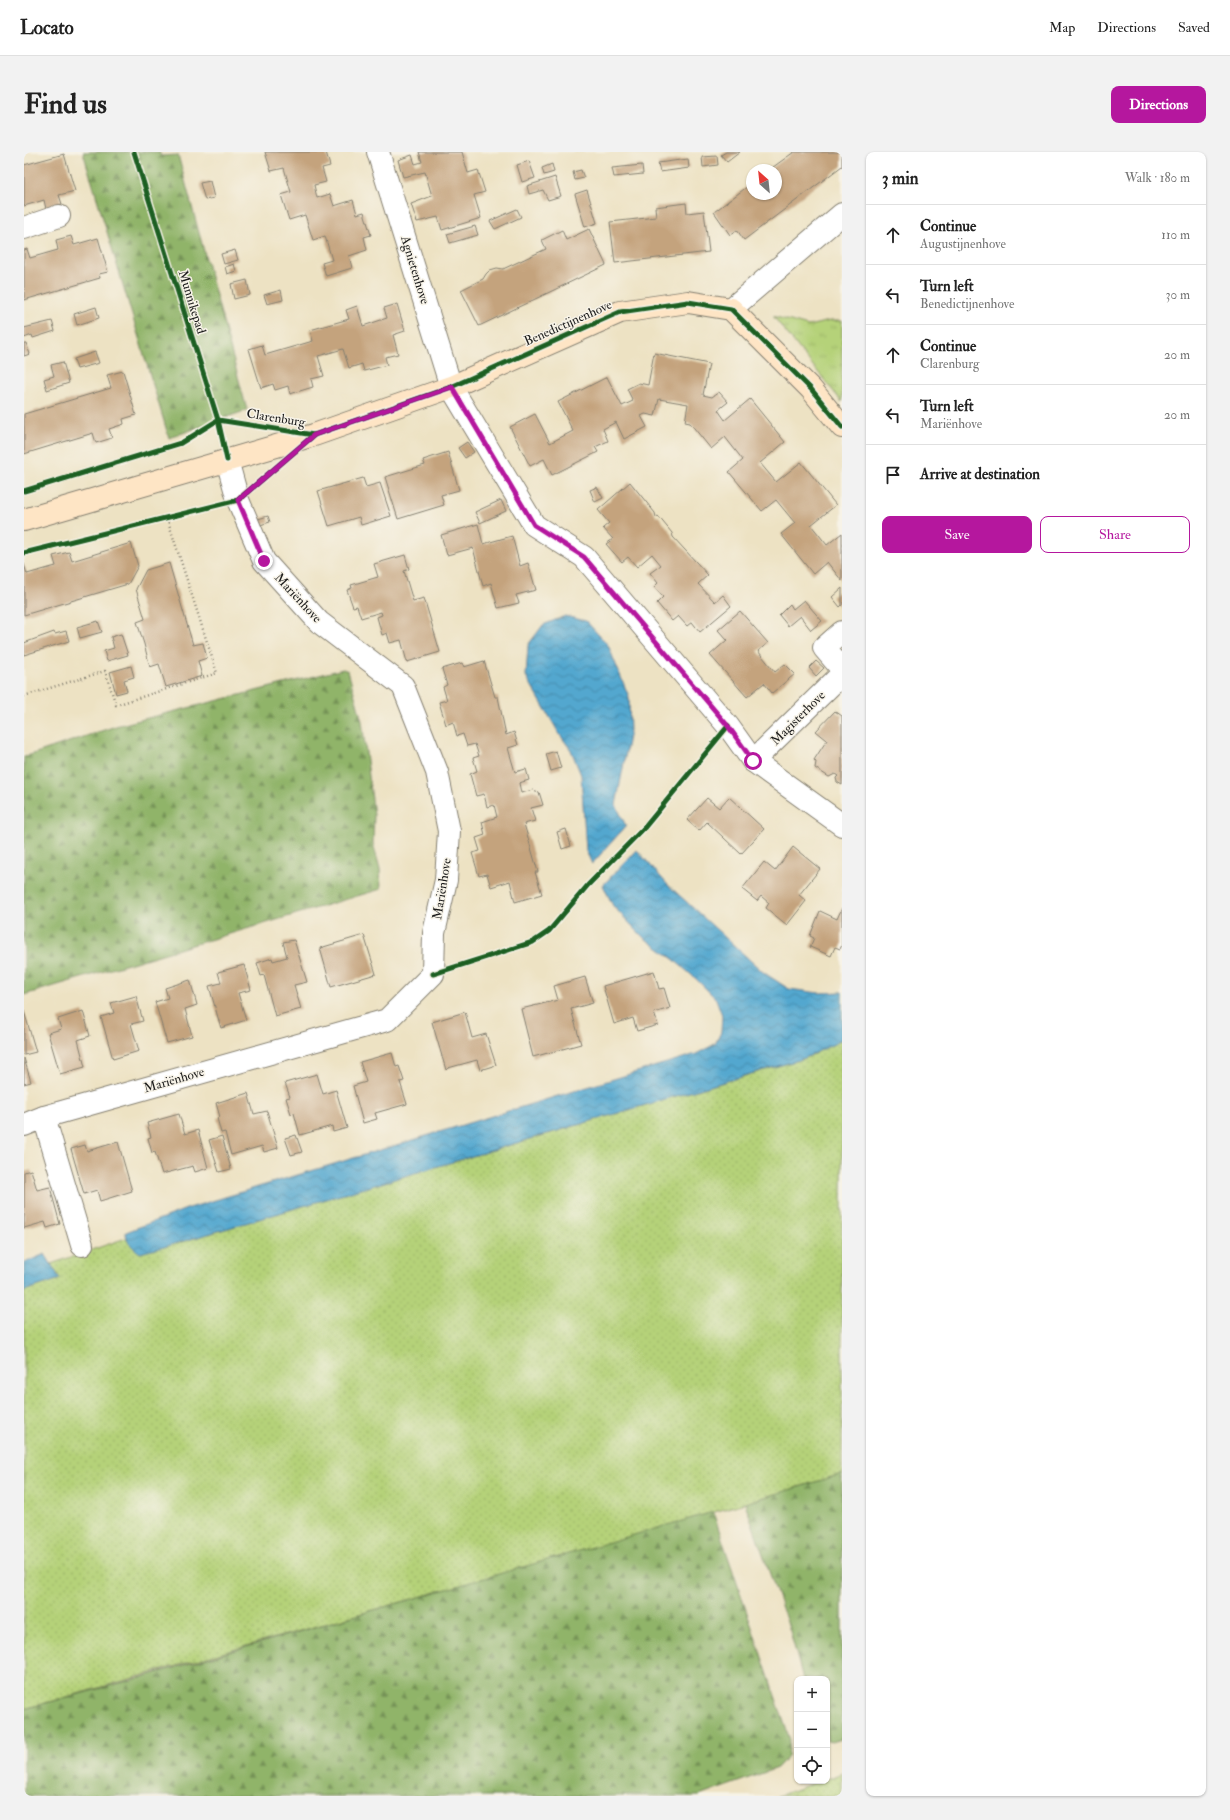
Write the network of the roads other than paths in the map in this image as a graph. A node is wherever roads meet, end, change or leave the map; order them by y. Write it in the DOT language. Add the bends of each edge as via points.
graph roads {
  1 [pos="378,152"];
  2 [pos="842,214"];
  3 [pos="59,216"];
  4 [pos="24,228"];
  5 [pos="731,309"];
  6 [pos="452,387"];
  7 [pos="842,427"];
  8 [pos="227,460"];
  9 [pos="24,520"];
  10 [pos="842,632"];
  11 [pos="842,669"];
  12 [pos="842,674"];
  13 [pos="753,761"];
  14 [pos="842,825"];
  15 [pos="44,1117"];
  16 [pos="24,1125"];
  17 [pos="82,1245"];
  1 -- 6 [label="street, Agnietenhove"];
  2 -- 5 [label="street"];
  3 -- 4 [label="street"];
  5 -- 6 [label="street, Benedictijnenhove" via="688,302 620,312"];
  5 -- 7 [label="street" via="811,389"];
  6 -- 8 [label="street, Benedictijnenhove" via="314,435"];
  6 -- 13 [label="street, Agnietenhove" via="534,525 584,557 728,726"];
  8 -- 9 [label="street"];
  8 -- 15 [label="street, Mariënhove" via="238,500 264,561 318,622 403,686 437,772 449,831 446,880 434,933 433,974 387,1020"];
  10 -- 11 [label="street" via="824,648"];
  12 -- 13 [label="street, Magisterhove"];
  13 -- 14 [label="street, Agnietenhove"];
  15 -- 16 [label="street, Mariënhove"];
  15 -- 17 [label="street"];
}
